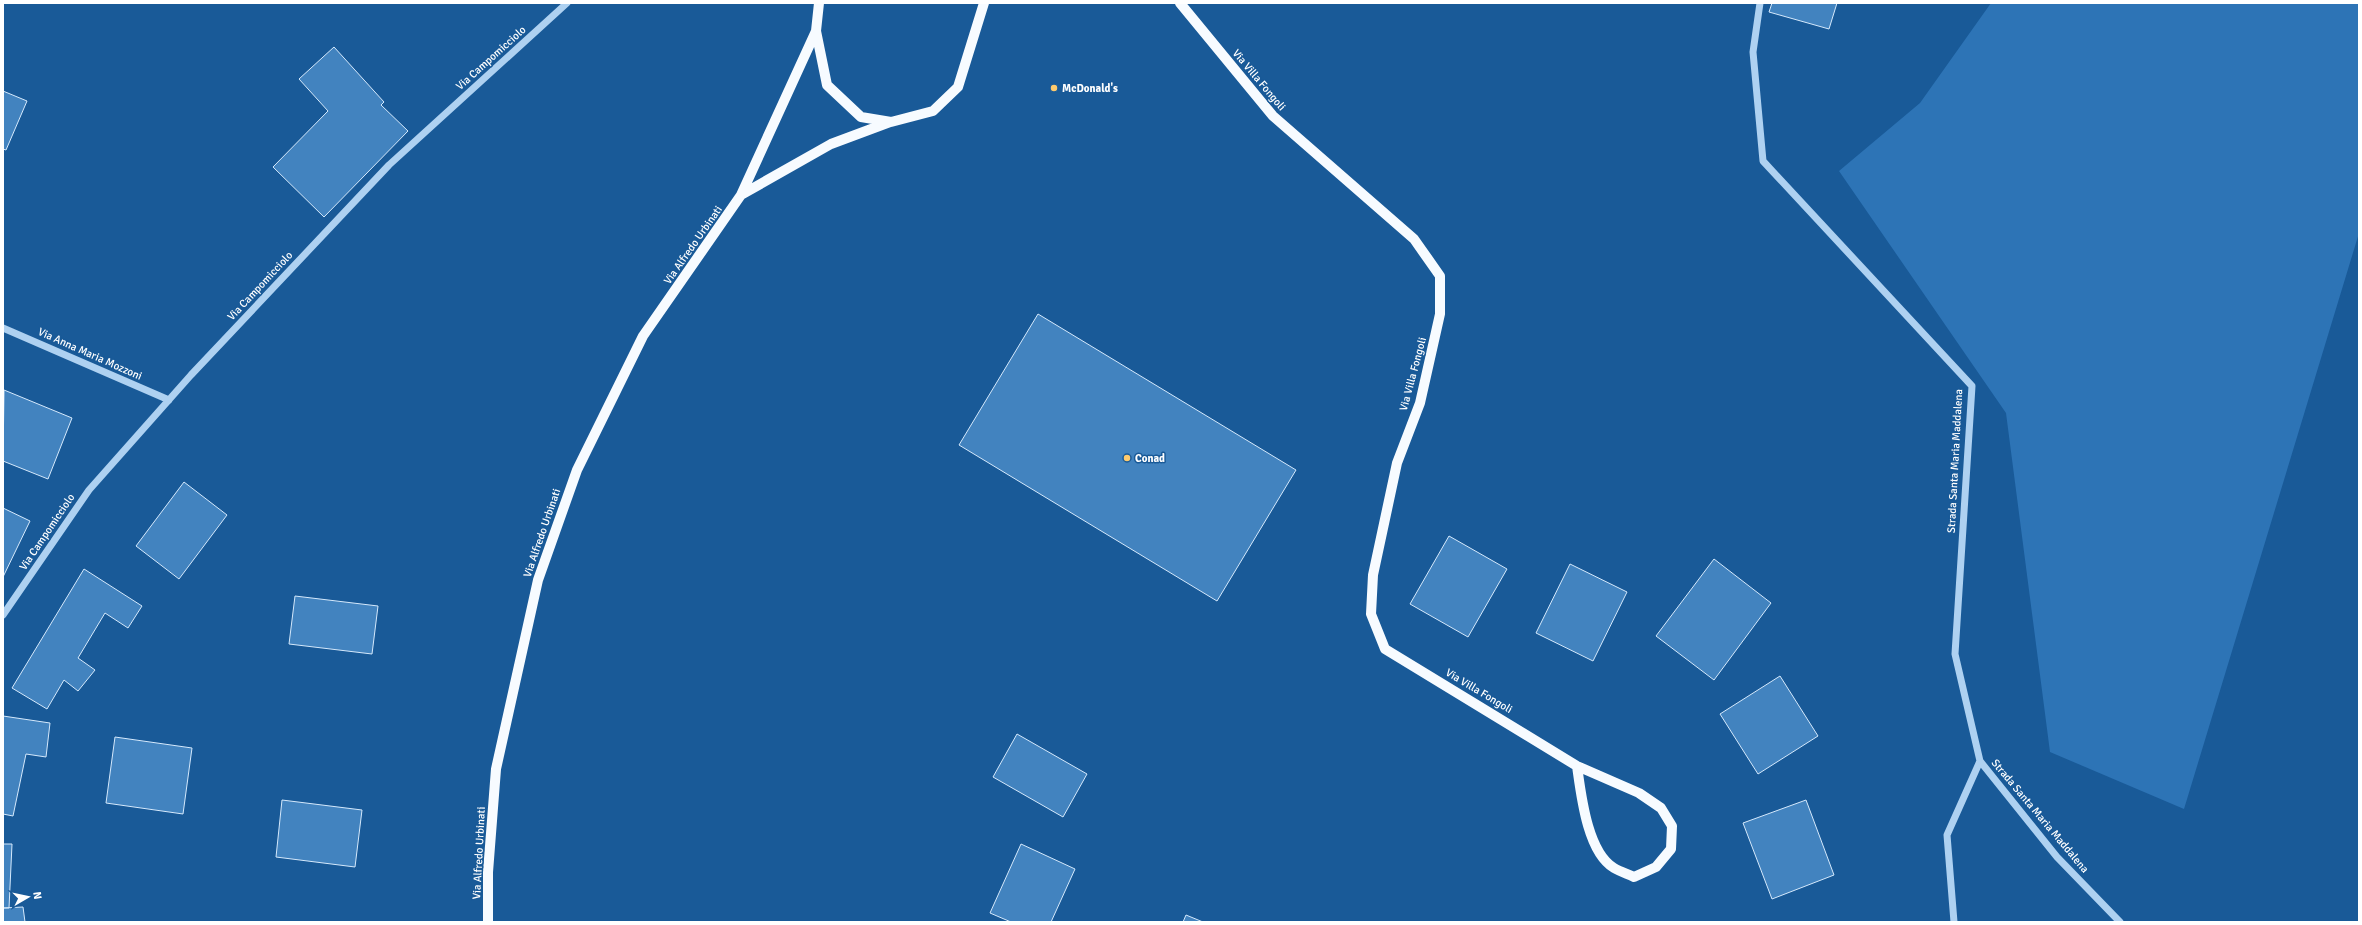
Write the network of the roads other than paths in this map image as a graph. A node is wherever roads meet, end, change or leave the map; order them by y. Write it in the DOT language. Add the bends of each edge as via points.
graph roads {
  1 [pos="567,3"];
  2 [pos="819,3"];
  3 [pos="984,3"];
  4 [pos="1180,3"];
  5 [pos="1760,3"];
  6 [pos="816,31"];
  7 [pos="891,122"];
  8 [pos="742,195"];
  9 [pos="3,328"];
  10 [pos="169,400"];
  11 [pos="3,615"];
  12 [pos="1980,761"];
  13 [pos="1577,766"];
  14 [pos="488,922"];
  15 [pos="1954,922"];
  16 [pos="2120,922"];
  1 -- 10 [label="street, Via Campomicciolo" via="389,165"];
  2 -- 6 [label="main road"];
  3 -- 7 [label="main road, Via Alfredo Urbinati" via="958,87 933,111"];
  4 -- 13 [label="main road, Via Villa Fongoli" via="1273,116 1414,239 1440,276 1440,314 1420,403 1397,463 1374,576 1371,614 1385,649"];
  5 -- 12 [label="street, Strada Santa Maria Maddalena" via="1753,52 1763,161 1867,270 1972,386 1955,654"];
  6 -- 7 [label="main road" via="827,85 861,117"];
  6 -- 8 [label="main road, Via Alfredo Urbinati"];
  7 -- 8 [label="main road, Via Alfredo Urbinati" via="831,144"];
  8 -- 14 [label="main road, Via Alfredo Urbinati" via="643,336 576,470 538,580 496,769 488,872"];
  9 -- 10 [label="street, Via Anna Maria Mozzoni"];
  10 -- 11 [label="street, Via Campomicciolo" via="89,490"];
  12 -- 15 [label="street" via="1947,836"];
  12 -- 16 [label="street, Strada Santa Maria Maddalena" via="2057,857"];
  13 -- 13 [label="main road, Via Villa Fongoli" via="1584,815 1596,846 1613,868 1634,877 1656,867 1671,849 1672,826 1661,808 1639,793"];
}
